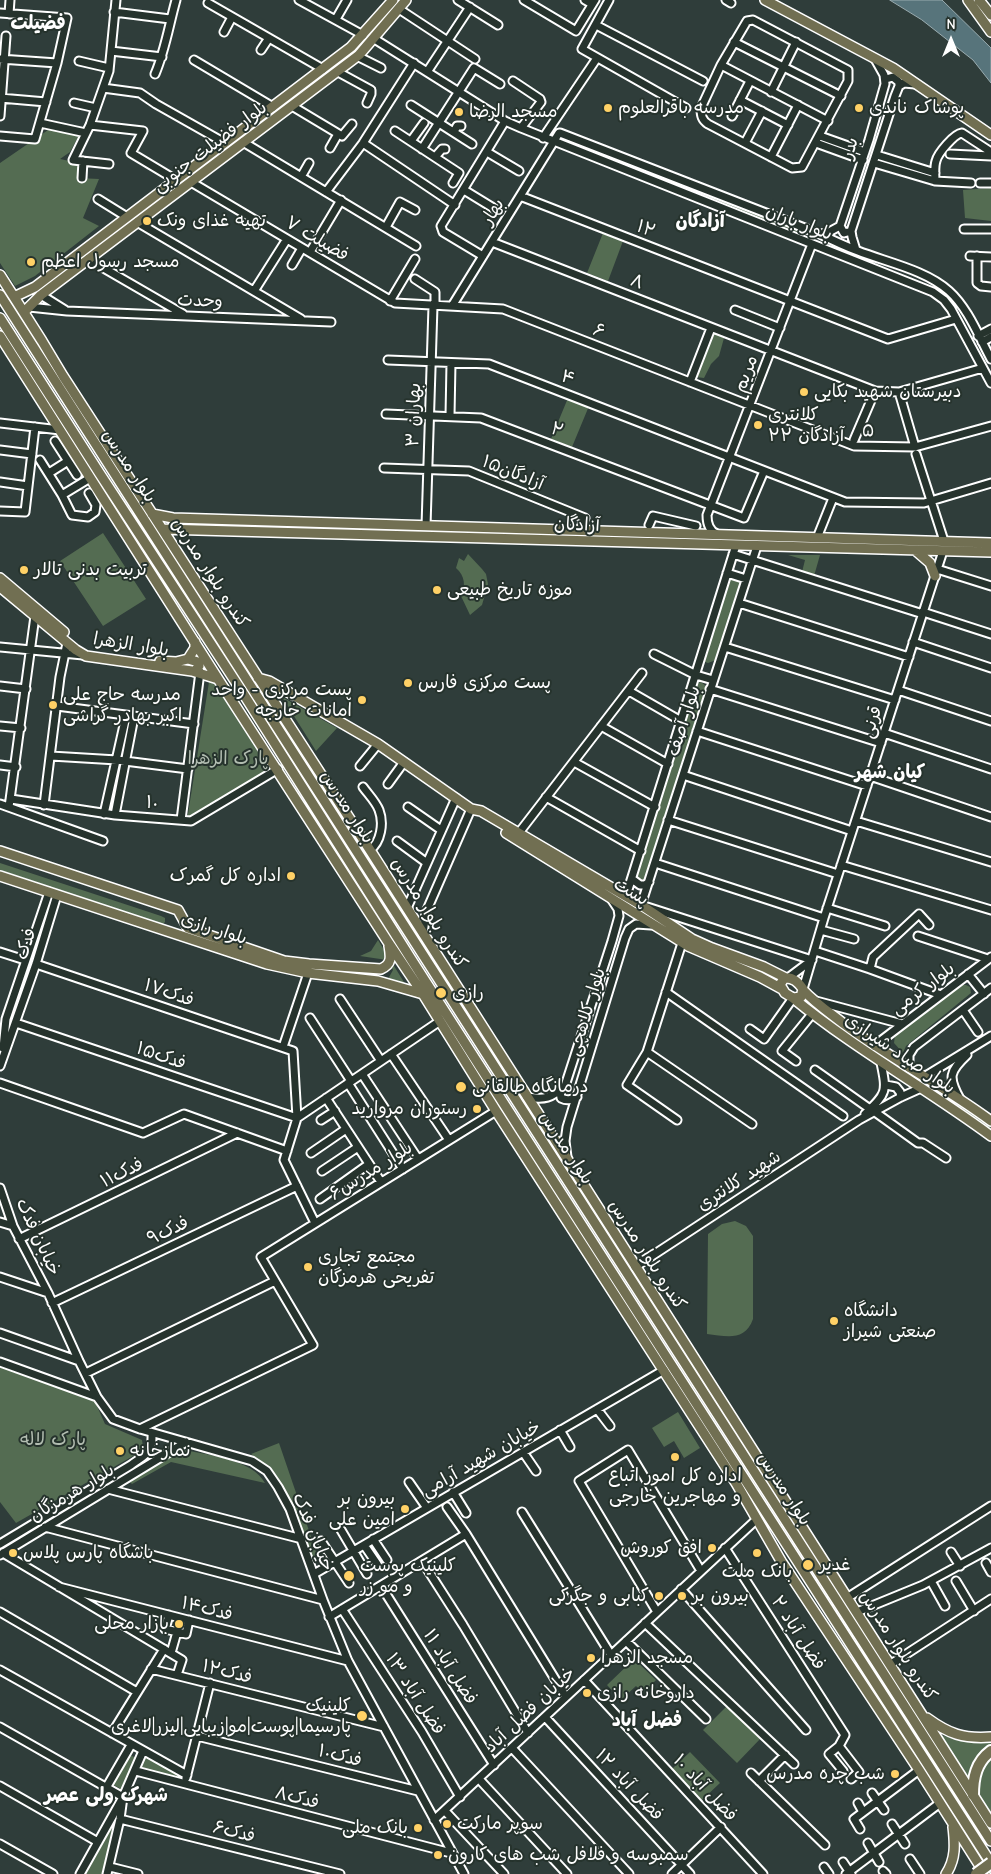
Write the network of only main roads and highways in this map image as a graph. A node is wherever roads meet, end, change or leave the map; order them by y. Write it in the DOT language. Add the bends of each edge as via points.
graph roads {
  1 [pos="393,0"];
  2 [pos="406,0"];
  3 [pos="765,0"];
  4 [pos="777,0"];
  5 [pos="968,0"];
  6 [pos="979,0"];
  7 [pos="991,15"];
  8 [pos="991,32"];
  9 [pos="991,128"];
  10 [pos="991,135"];
  11 [pos="101,236"];
  12 [pos="107,245"];
  13 [pos="0,275"];
  14 [pos="0,280"];
  15 [pos="35,287"];
  16 [pos="12,293"];
  17 [pos="0,295"];
  18 [pos="41,295"];
  19 [pos="26,310"];
  20 [pos="0,318"];
  21 [pos="0,336"];
  22 [pos="23,354"];
  23 [pos="63,376"];
  24 [pos="66,397"];
  25 [pos="111,468"];
  26 [pos="100,474"];
  27 [pos="152,514"];
  28 [pos="173,518"];
  29 [pos="133,526"];
  30 [pos="162,529"];
  31 [pos="174,529"];
  32 [pos="529,529"];
  33 [pos="528,539"];
  34 [pos="989,541"];
  35 [pos="915,550"];
  36 [pos="991,552"];
  37 [pos="139,554"];
  38 [pos="936,572"];
  39 [pos="0,578"];
  40 [pos="0,587"];
  41 [pos="195,642"];
  42 [pos="188,659"];
  43 [pos="198,672"];
  44 [pos="258,678"];
  45 [pos="218,679"];
  46 [pos="289,693"];
  47 [pos="275,703"];
  48 [pos="290,747"];
  49 [pos="272,761"];
  50 [pos="293,772"];
  51 [pos="516,836"];
  52 [pos="0,851"];
  53 [pos="361,858"];
  54 [pos="590,875"];
  55 [pos="0,876"];
  56 [pos="388,879"];
  57 [pos="584,884"];
  58 [pos="178,910"];
  59 [pos="170,932"];
  60 [pos="388,942"];
  61 [pos="441,962"];
  62 [pos="764,967"];
  63 [pos="760,977"];
  64 [pos="438,978"];
  65 [pos="787,978"];
  66 [pos="782,990"];
  67 [pos="803,990"];
  68 [pos="423,994"];
  69 [pos="793,998"];
  70 [pos="812,1000"];
  71 [pos="809,1012"];
  72 [pos="502,1078"];
  73 [pos="492,1084"];
  74 [pos="991,1121"];
  75 [pos="991,1136"];
  76 [pos="561,1151"];
  77 [pos="539,1158"];
  78 [pos="560,1168"];
  79 [pos="574,1171"];
  80 [pos="537,1173"];
  81 [pos="552,1177"];
  82 [pos="603,1275"];
  83 [pos="618,1281"];
  84 [pos="616,1296"];
  85 [pos="667,1317"];
  86 [pos="679,1354"];
  87 [pos="736,1466"];
  88 [pos="767,1472"];
  89 [pos="757,1477"];
  90 [pos="736,1483"];
  91 [pos="781,1561"];
  92 [pos="833,1576"];
  93 [pos="808,1578"];
  94 [pos="825,1582"];
  95 [pos="888,1681"];
  96 [pos="878,1687"];
  97 [pos="891,1706"];
  98 [pos="923,1715"];
  99 [pos="991,1736"];
  100 [pos="991,1751"];
  101 [pos="909,1755"];
  102 [pos="973,1795"];
  103 [pos="991,1823"];
  104 [pos="953,1824"];
  105 [pos="991,1841"];
  106 [pos="991,1863"];
  107 [pos="946,1874"];
  108 [pos="976,1874"];
  109 [pos="985,1874"];
  1 -- 11 [label="main road, بلوار فضیلت جنوبی" via="351,47"];
  2 -- 12 [label="main road, بلوار فضیلت جنوبی" via="357,56 338,72"];
  3 -- 10 [label="main road" via="919,85"];
  4 -- 9 [label="main road" via="903,69"];
  5 -- 8 [label="main road"];
  6 -- 7 [label="main road"];
  11 -- 12 [label="main road"];
  11 -- 15 [label="main road, بلوار فضیلت جنوبی"];
  12 -- 18 [label="main road, بلوار فضیلت جنوبی"];
  13 -- 16 [label="main road, کندرو بلوار مدرس"];
  14 -- 16 [label="main road"];
  15 -- 16 [label="main road, بلوار فضیلت جنوبی"];
  15 -- 18 [label="main road" via="34,294"];
  16 -- 19 [label="main road, کندرو بلوار مدرس"];
  17 -- 24 [label="main road, بلوار مدرس"];
  18 -- 19 [label="main road, بلوار فضیلت جنوبی"];
  19 -- 23 [label="main road, کندرو بلوار مدرس"];
  20 -- 22 [label="main road, بلوار مدرس"];
  21 -- 22 [label="main road"];
  21 -- 37 [label="main road"];
  22 -- 26 [label="main road, بلوار مدرس"];
  23 -- 24 [label="main road"];
  23 -- 27 [label="main road, کندرو بلوار مدرس"];
  24 -- 25 [label="main road, بلوار مدرس"];
  25 -- 26 [label="main road"];
  25 -- 48 [label="main road, بلوار مدرس"];
  26 -- 29 [label="main road, بلوار مدرس"];
  27 -- 28 [label="main road, آزادگان"];
  27 -- 30 [label="main road, کندرو بلوار مدرس"];
  28 -- 31 [label="main road"];
  28 -- 32 [label="main road, آزادگان"];
  29 -- 37 [label="main road"];
  29 -- 50 [label="main road, بلوار مدرس"];
  30 -- 31 [label="main road, آزادگان"];
  30 -- 44 [label="main road, کندرو بلوار مدرس"];
  31 -- 33 [label="main road, آزادگان"];
  32 -- 33 [label="main road"];
  32 -- 34 [label="main road, آزادگان"];
  33 -- 35 [label="main road, آزادگان" via="735,550 757,546"];
  35 -- 36 [label="main road, آزادگان"];
  35 -- 38 [label="main road"];
  37 -- 41 [label="main road"];
  39 -- 42 [label="main road, بلوار الزهرا" via="88,650 164,661"];
  40 -- 43 [label="main road, بلوار الزهرا" via="86,656"];
  41 -- 42 [label="main road, بلوار الزهرا"];
  41 -- 45 [label="main road"];
  42 -- 43 [label="main road" via="198,662"];
  43 -- 45 [label="main road, بلوار الزهرا"];
  44 -- 46 [label="main road, پست"];
  44 -- 47 [label="main road, کندرو بلوار مدرس"];
  45 -- 49 [label="main road"];
  46 -- 47 [label="main road" via="277,692 273,695"];
  46 -- 51 [label="main road, پست" via="378,744"];
  47 -- 48 [label="main road"];
  47 -- 56 [label="main road, کندرو بلوار مدرس"];
  48 -- 53 [label="main road, بلوار مدرس"];
  49 -- 50 [label="main road"];
  49 -- 60 [label="main road"];
  50 -- 73 [label="main road, بلوار مدرس"];
  51 -- 54 [label="main road, پست"];
  51 -- 57 [label="main road, پست"];
  52 -- 58 [label="main road, بلوار رازی"];
  53 -- 56 [label="main road"];
  53 -- 64 [label="main road, بلوار مدرس"];
  54 -- 57 [label="main road"];
  54 -- 62 [label="main road, پست" via="692,939"];
  55 -- 59 [label="main road, بلوار رازی"];
  56 -- 61 [label="main road, کندرو بلوار مدرس"];
  57 -- 63 [label="main road, پست" via="682,943"];
  58 -- 59 [label="main road" via="178,921"];
  58 -- 60 [label="main road, بلوار رازی" via="188,928 284,961 375,970 387,967 390,962"];
  59 -- 68 [label="main road, بلوار رازی" via="266,964 308,973 378,980"];
  60 -- 68 [label="main road"];
  61 -- 64 [label="main road"];
  61 -- 76 [label="main road, کندرو بلوار مدرس"];
  62 -- 63 [label="main road" via="767,976"];
  62 -- 65 [label="main road, پست"];
  63 -- 66 [label="main road, پست"];
  64 -- 72 [label="main road, بلوار مدرس"];
  65 -- 66 [label="main road" via="781,981"];
  65 -- 67 [label="main road" via="794,980"];
  66 -- 69 [label="main road"];
  67 -- 69 [label="main road" via="801,997"];
  67 -- 70 [label="main road, بلوار صیاد شیرازی"];
  68 -- 80 [label="main road"];
  69 -- 71 [label="main road, بلوار صیاد شیرازی"];
  70 -- 71 [label="main road" via="806,1003"];
  70 -- 74 [label="main road, بلوار صیاد شیرازی" via="874,1046"];
  71 -- 75 [label="main road, بلوار صیاد شیرازی"];
  72 -- 73 [label="main road"];
  72 -- 78 [label="main road, بلوار مدرس"];
  73 -- 77 [label="main road, بلوار مدرس"];
  76 -- 78 [label="main road"];
  76 -- 79 [label="main road, کندرو بلوار مدرس"];
  77 -- 80 [label="main road"];
  77 -- 81 [label="main road, بلوار مدرس"];
  78 -- 79 [label="main road"];
  78 -- 86 [label="main road, بلوار مدرس"];
  79 -- 85 [label="main road, کندرو بلوار مدرس"];
  80 -- 81 [label="main road"];
  80 -- 82 [label="main road"];
  81 -- 83 [label="main road, بلوار مدرس"];
  82 -- 83 [label="main road"];
  82 -- 84 [label="main road"];
  83 -- 84 [label="main road"];
  83 -- 87 [label="main road, بلوار مدرس"];
  84 -- 90 [label="main road"];
  85 -- 86 [label="main road"];
  85 -- 88 [label="main road, کندرو بلوار مدرس"];
  86 -- 89 [label="main road, بلوار مدرس"];
  87 -- 90 [label="main road"];
  87 -- 93 [label="main road, بلوار مدرس"];
  88 -- 89 [label="main road"];
  88 -- 92 [label="main road, کندرو بلوار مدرس"];
  89 -- 94 [label="main road, بلوار مدرس"];
  90 -- 91 [label="main road"];
  91 -- 93 [label="main road"];
  91 -- 101 [label="main road"];
  92 -- 94 [label="main road"];
  92 -- 98 [label="main road, کندرو بلوار مدرس"];
  93 -- 96 [label="main road, بلوار مدرس"];
  94 -- 95 [label="main road, بلوار مدرس"];
  95 -- 96 [label="main road"];
  95 -- 105 [label="main road, بلوار مدرس"];
  96 -- 97 [label="main road, بلوار مدرس"];
  97 -- 101 [label="main road"];
  97 -- 106 [label="main road, بلوار مدرس"];
  98 -- 99 [label="main road" via="959,1735 973,1738"];
  98 -- 102 [label="main road, کندرو بلوار مدرس"];
  100 -- 102 [label="highway" via="976,1772"];
  101 -- 104 [label="main road"];
  102 -- 103 [label="main road, کندرو بلوار مدرس"];
  104 -- 107 [label="main road" via="954,1852"];
  104 -- 109 [label="main road"];
  106 -- 108 [label="highway, bridge"];
}
